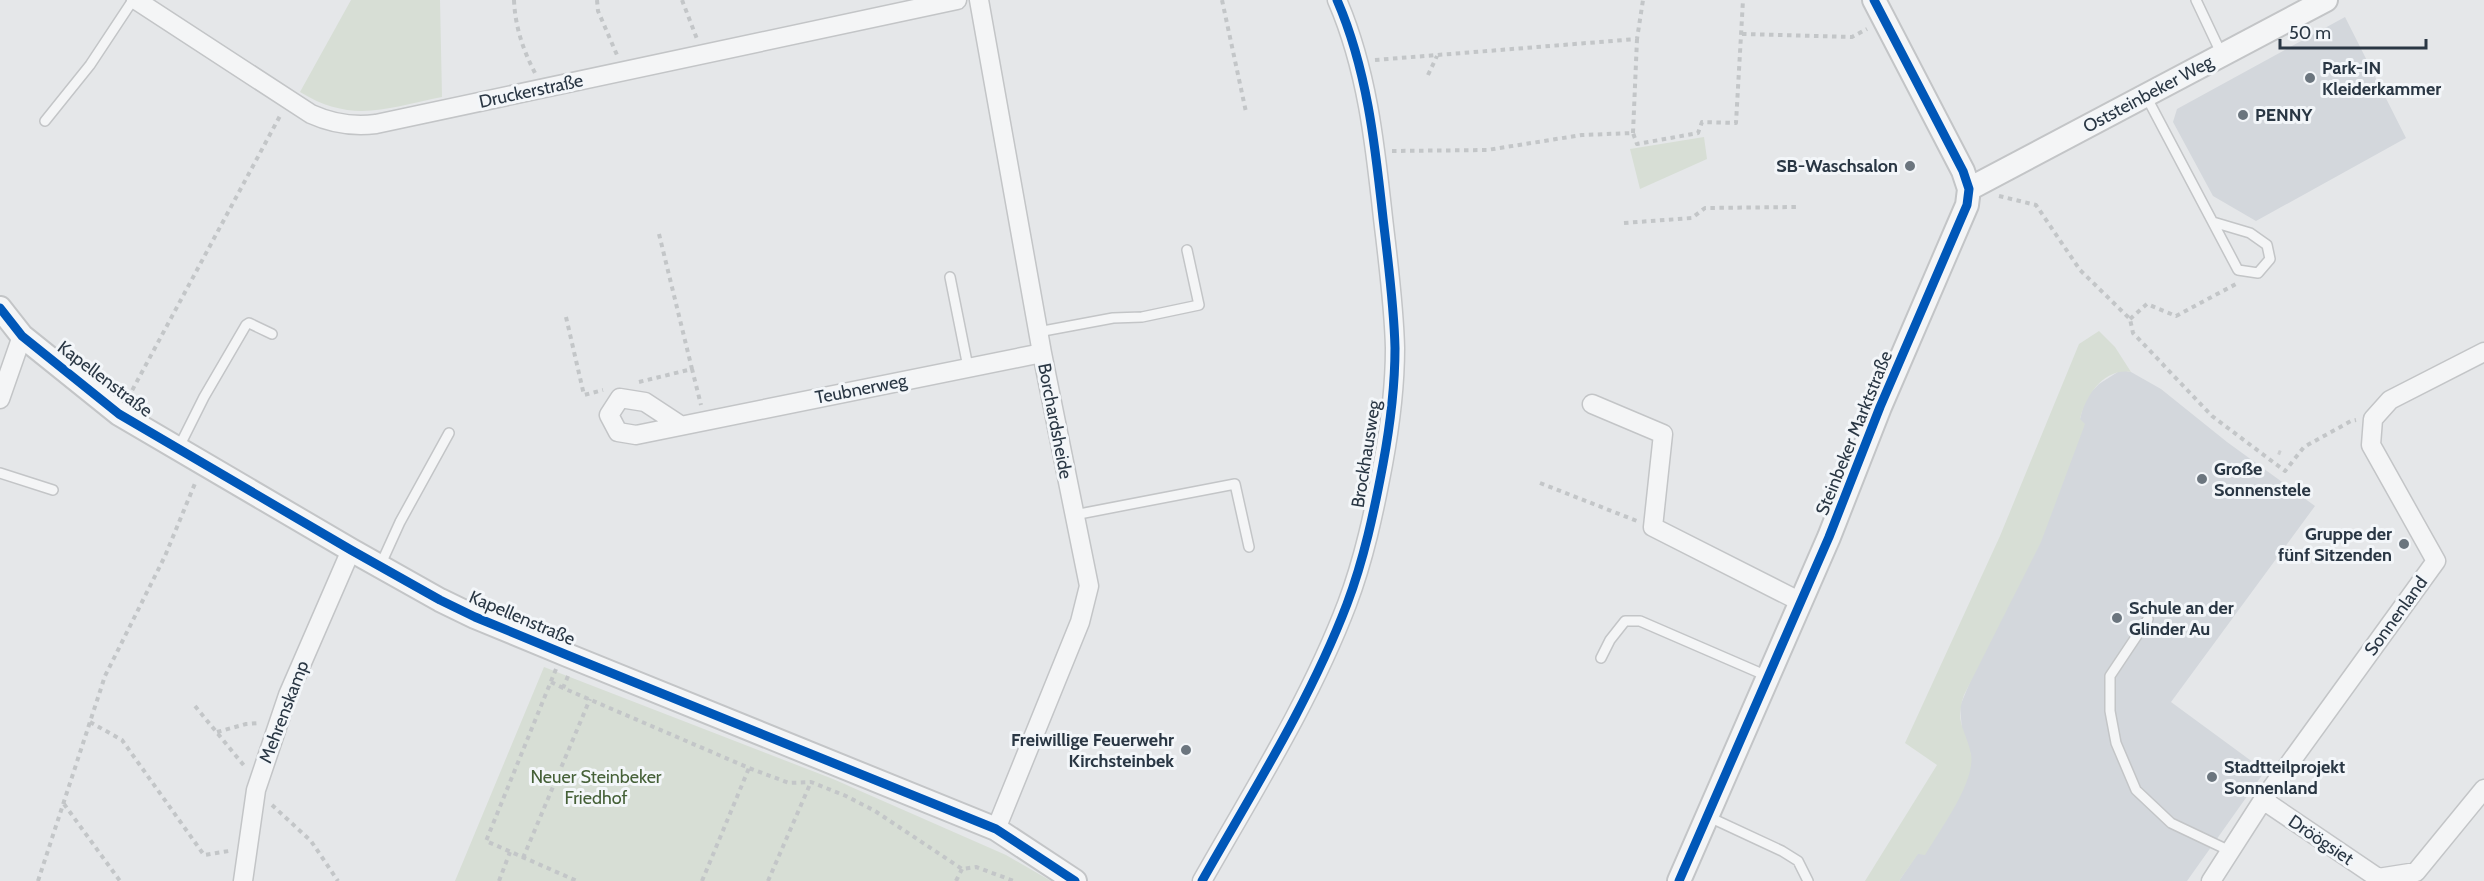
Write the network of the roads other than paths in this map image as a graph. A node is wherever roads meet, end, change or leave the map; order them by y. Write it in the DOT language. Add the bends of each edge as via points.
graph roads {
  1 [pos="135,0"];
  2 [pos="957,0"];
  3 [pos="979,0"];
  4 [pos="1337,0"];
  5 [pos="1874,0"];
  6 [pos="2196,0"];
  7 [pos="2326,0"];
  8 [pos="2222,55"];
  9 [pos="2146,96"];
  10 [pos="45,121"];
  11 [pos="1969,189"];
  12 [pos="2213,222"];
  13 [pos="1187,250"];
  14 [pos="951,277"];
  15 [pos="0,308"];
  16 [pos="1038,332"];
  17 [pos="272,334"];
  18 [pos="22,336"];
  19 [pos="1042,352"];
  20 [pos="2484,352"];
  21 [pos="968,367"];
  22 [pos="0,399"];
  23 [pos="1592,404"];
  24 [pos="680,425"];
  25 [pos="449,433"];
  26 [pos="178,449"];
  27 [pos="0,473"];
  28 [pos="53,490"];
  29 [pos="1074,515"];
  30 [pos="1249,547"];
  31 [pos="351,550"];
  32 [pos="380,566"];
  33 [pos="1801,602"];
  34 [pos="2148,620"];
  35 [pos="1601,658"];
  36 [pos="1769,677"];
  37 [pos="2484,789"];
  38 [pos="2263,800"];
  39 [pos="1707,815"];
  40 [pos="996,829"];
  41 [pos="2230,851"];
  42 [pos="243,881"];
  43 [pos="1075,881"];
  44 [pos="1202,881"];
  45 [pos="1679,881"];
  46 [pos="1808,881"];
  47 [pos="2211,881"];
  1 -- 2 [label="street, Druckerstraße" via="324,120 357,126"];
  1 -- 10 [label="lane"];
  3 -- 16 [label="street, Borchardsheide"];
  4 -- 44 [label="street, Brockhausweg" via="1359,61 1376,151 1395,348 1387,440 1365,549 1323,661"];
  5 -- 11 [label="street"];
  6 -- 8 [label="lane"];
  7 -- 8 [label="street, Oststeinbeker Weg"];
  8 -- 9 [label="street, Oststeinbeker Weg"];
  9 -- 11 [label="street, Oststeinbeker Weg"];
  9 -- 12 [label="lane"];
  11 -- 33 [label="street, Steinbeker Marktstraße" via="1967,205"];
  12 -- 12 [label="lane" via="2238,270 2258,273 2270,259 2267,245 2250,233"];
  13 -- 16 [label="lane" via="1199,305"];
  14 -- 21 [label="lane"];
  15 -- 18 [label="street, Kapellenstraße"];
  16 -- 19 [label="street, Borchardsheide"];
  17 -- 26 [label="lane" via="246,325"];
  18 -- 22 [label="street"];
  18 -- 26 [label="street, Kapellenstraße" via="119,414"];
  19 -- 21 [label="street, Teubnerweg"];
  19 -- 29 [label="street, Borchardsheide"];
  20 -- 38 [label="street, Sonnenland" via="2390,400 2373,419 2371,445 2436,561"];
  21 -- 24 [label="street, Teubnerweg"];
  23 -- 33 [label="street" via="1663,434 1653,528"];
  25 -- 32 [label="lane"];
  26 -- 31 [label="street, Kapellenstraße"];
  27 -- 28 [label="lane"];
  29 -- 30 [label="lane" via="1234,484"];
  29 -- 40 [label="street, Borchardsheide" via="1089,586 1083,613"];
  31 -- 32 [label="street, Kapellenstraße"];
  31 -- 42 [label="street, Mehrenskamp" via="288,695 257,786"];
  32 -- 40 [label="street, Kapellenstraße" via="475,617"];
  33 -- 36 [label="street, Steinbeker Marktstraße"];
  34 -- 41 [label="lane" via="2110,676 2115,743 2136,790 2171,823"];
  35 -- 36 [label="lane" via="1625,621 1640,621"];
  36 -- 39 [label="street, Steinbeker Marktstraße"];
  37 -- 38 [label="street, Dröögsiet" via="2416,872 2378,878"];
  38 -- 41 [label="street, Sonnenland"];
  39 -- 45 [label="street, Steinbeker Marktstraße"];
  39 -- 46 [label="lane" via="1798,861"];
  40 -- 43 [label="street, Kapellenstraße"];
  41 -- 47 [label="street, Sonnenland"];
}
